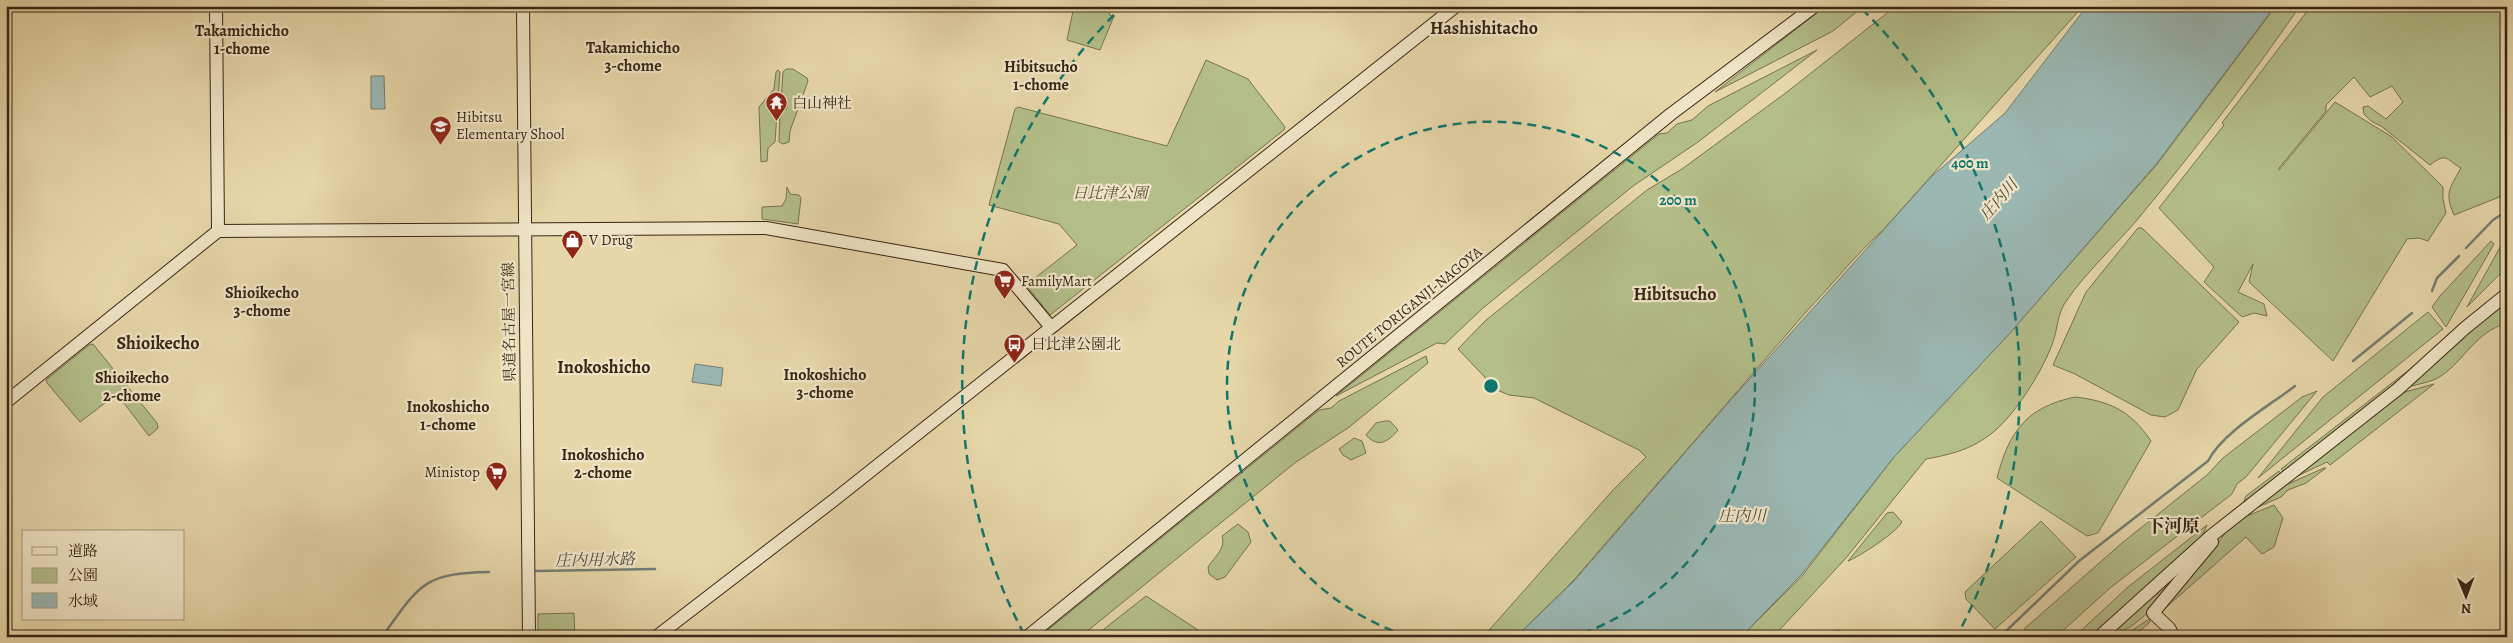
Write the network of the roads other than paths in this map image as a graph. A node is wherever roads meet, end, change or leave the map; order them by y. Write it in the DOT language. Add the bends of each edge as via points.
graph roads {
  1 [pos="216,6"];
  2 [pos="523,6"];
  3 [pos="1456,6"];
  4 [pos="1814,6"];
  5 [pos="525,228"];
  6 [pos="218,232"];
  7 [pos="2507,294"];
  8 [pos="1050,326"];
  9 [pos="6,402"];
  10 [pos="2211,536"];
  11 [pos="529,637"];
  12 [pos="656,637"];
  13 [pos="1028,637"];
  14 [pos="2099,637"];
  15 [pos="2174,637"];
  1 -- 6 [label="street"];
  2 -- 5 [label="street, 県道名古屋一宮線"];
  3 -- 8 [label="street"];
  4 -- 13 [label="street, ROUTE TORIGANJI-NAGOYA" via="1671,114"];
  5 -- 6 [label="street"];
  5 -- 8 [label="street" via="766,228 998,268 1005,272"];
  5 -- 11 [label="street, 県道名古屋一宮線"];
  6 -- 9 [label="street"];
  7 -- 10 [label="street" via="2398,389"];
  8 -- 12 [label="street"];
  10 -- 14 [label="street"];
  10 -- 15 [label="street" via="2212,544 2153,613"];
}
